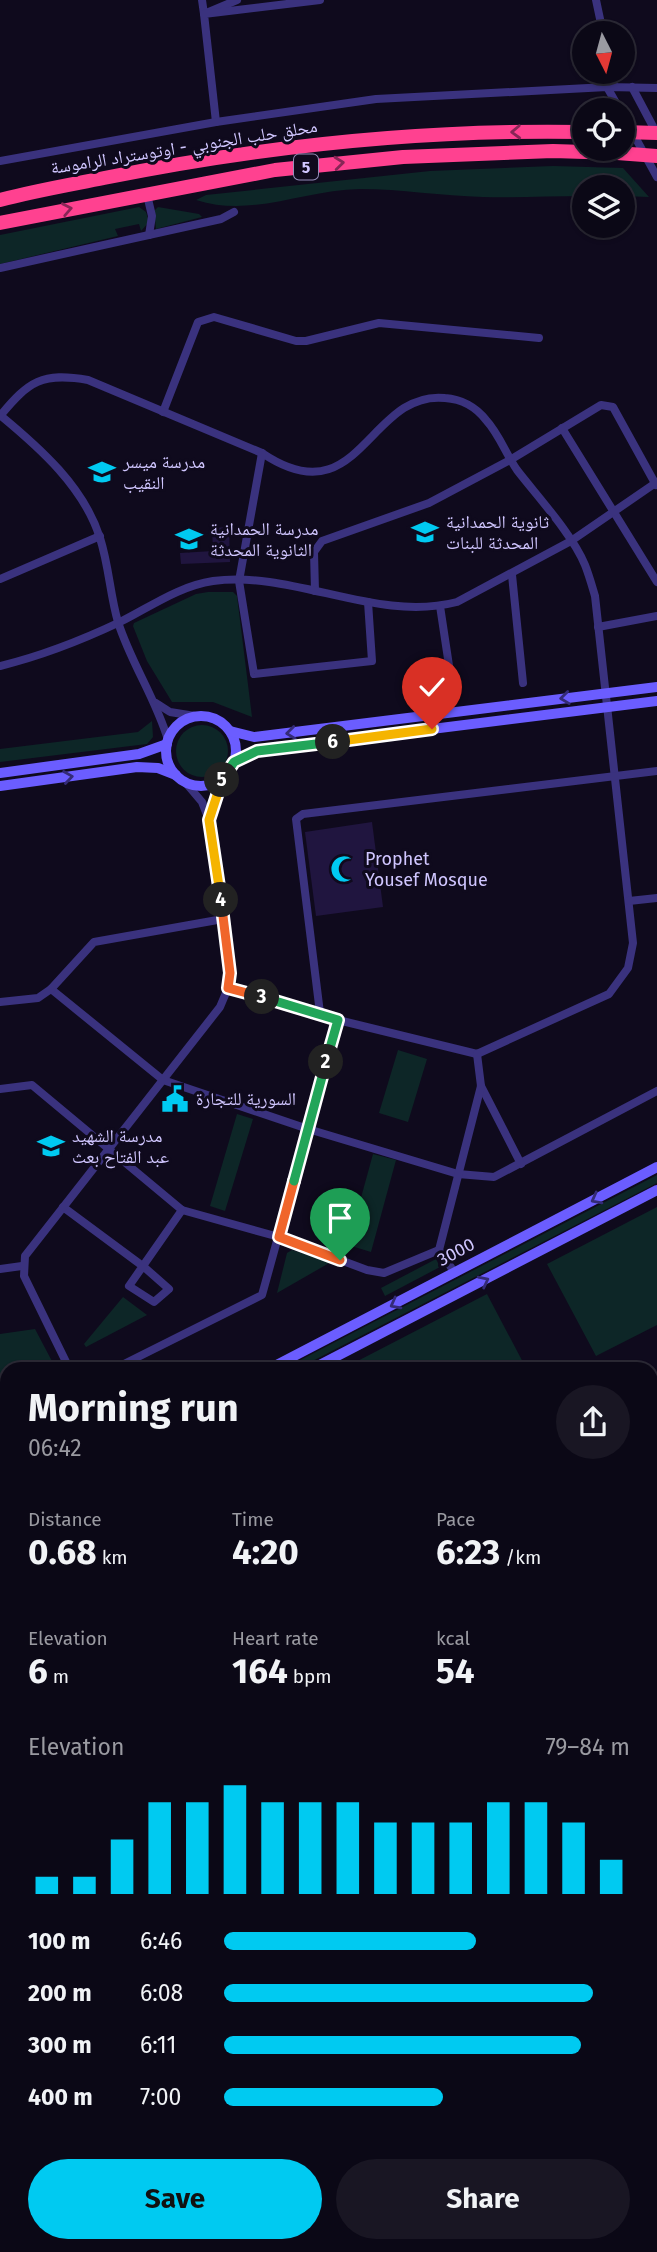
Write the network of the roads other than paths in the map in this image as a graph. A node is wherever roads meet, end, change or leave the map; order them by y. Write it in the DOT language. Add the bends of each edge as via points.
graph roads {
  1 [pos="202,0"];
  2 [pos="237,0"];
  3 [pos="320,0"];
  4 [pos="596,0"];
  5 [pos="204,14"];
  6 [pos="600,21"];
  7 [pos="610,86"];
  8 [pos="632,87"];
  9 [pos="657,89"];
  10 [pos="615,98"];
  11 [pos="216,122"];
  12 [pos="572,132"];
  13 [pos="635,133"];
  14 [pos="657,134"];
  15 [pos="635,138"];
  16 [pos="657,156"];
  17 [pos="0,161"];
  18 [pos="657,177"];
  19 [pos="148,199"];
  20 [pos="0,200"];
  21 [pos="234,212"];
  22 [pos="0,223"];
  23 [pos="149,235"];
  24 [pos="0,268"];
  25 [pos="539,338"];
  26 [pos="163,412"];
  27 [pos="0,416"];
  28 [pos="562,428"];
  29 [pos="262,453"];
  30 [pos="510,460"];
  31 [pos="656,483"];
  32 [pos="615,511"];
  33 [pos="100,536"];
  34 [pos="571,541"];
  35 [pos="512,575"];
  36 [pos="0,579"];
  37 [pos="239,581"];
  38 [pos="657,582"];
  39 [pos="315,591"];
  40 [pos="369,602"];
  41 [pos="440,606"];
  42 [pos="657,616"];
  43 [pos="118,623"];
  44 [pos="598,626"];
  45 [pos="0,666"];
  46 [pos="523,683"];
  47 [pos="657,687"];
  48 [pos="453,692"];
  49 [pos="605,693"];
  50 [pos="657,701"];
  51 [pos="156,703"];
  52 [pos="607,707"];
  53 [pos="195,716"];
  54 [pos="230,732"];
  55 [pos="168,742"];
  56 [pos="234,762"];
  57 [pos="657,771"];
  58 [pos="0,773"];
  59 [pos="617,775"];
  60 [pos="224,777"];
  61 [pos="181,779"];
  62 [pos="0,786"];
  63 [pos="209,820"];
  64 [pos="657,898"];
  65 [pos="629,901"];
  66 [pos="223,919"];
  67 [pos="228,988"];
  68 [pos="51,989"];
  69 [pos="0,1002"];
  70 [pos="320,1013"];
  71 [pos="338,1020"];
  72 [pos="477,1054"];
  73 [pos="163,1080"];
  74 [pos="481,1086"];
  75 [pos="0,1089"];
  76 [pos="657,1091"];
  77 [pos="308,1129"];
  78 [pos="108,1149"];
  79 [pos="521,1164"];
  80 [pos="657,1167"];
  81 [pos="458,1174"];
  82 [pos="657,1190"];
  83 [pos="63,1207"];
  84 [pos="182,1210"];
  85 [pos="279,1237"];
  86 [pos="439,1250"];
  87 [pos="22,1266"];
  88 [pos="144,1267"];
  89 [pos="0,1269"];
  90 [pos="455,1273"];
  91 [pos="66,1362"];
  92 [pos="128,1362"];
  93 [pos="283,1362"];
  94 [pos="326,1362"];
  1 -- 5 [label="street"];
  2 -- 5 [label="street"];
  3 -- 5 [label="street"];
  4 -- 6 [label="street"];
  5 -- 11 [label="street"];
  7 -- 8 [label="street"];
  7 -- 10 [label="street"];
  7 -- 11 [label="street" via="376,99"];
  8 -- 9 [label="street"];
  8 -- 14 [label="street"];
  11 -- 17 [label="street"];
  12 -- 20 [label="highway, محلق حلب الجنوبي - اوتوستراد الراموسة / 5, one-way" via="403,135 275,148"];
  13 -- 14 [label="highway, bridge"];
  15 -- 18 [label="street"];
  22 -- 16 [label="highway, محلق حلب الجنوبي - اوتوستراد الراموسة / 5, one-way, bridge" via="275,170 403,157 553,151"];
  19 -- 23 [label="street" via="152,216"];
  21 -- 23 [label="street"];
  23 -- 24 [label="street"];
  25 -- 26 [label="street" via="379,323 296,341 204,318 198,322"];
  26 -- 27 [label="street" via="88,380 63,375 44,377"];
  26 -- 29 [label="street"];
  27 -- 33 [label="street" via="45,454 80,498"];
  28 -- 30 [label="street"];
  28 -- 31 [label="street" via="601,405 613,407"];
  28 -- 32 [label="street"];
  29 -- 30 [label="street" via="281,466 304,471 340,466 398,411 434,397 472,407 487,420"];
  29 -- 37 [label="street"];
  30 -- 34 [label="street"];
  30 -- 39 [label="street" via="410,511 322,541 314,552"];
  31 -- 32 [label="street"];
  32 -- 34 [label="street"];
  32 -- 38 [label="street"];
  33 -- 36 [label="street"];
  33 -- 43 [label="street"];
  34 -- 35 [label="street"];
  34 -- 44 [label="street" via="585,564"];
  35 -- 41 [label="street"];
  35 -- 46 [label="street"];
  37 -- 39 [label="street"];
  37 -- 40 [label="street" via="254,674 372,662"];
  37 -- 43 [label="street" via="189,587"];
  39 -- 40 [label="street"];
  40 -- 41 [label="street"];
  41 -- 48 [label="street"];
  42 -- 44 [label="street"];
  43 -- 45 [label="street"];
  43 -- 51 [label="street"];
  44 -- 49 [label="street"];
  47 -- 49 [label="street"];
  49 -- 52 [label="street"];
  49 -- 54 [label="street, one-way" via="254,737"];
  50 -- 52 [label="street"];
  51 -- 53 [label="street" via="170,712"];
  51 -- 55 [label="street"];
  52 -- 56 [label="street" via="257,751"];
  52 -- 59 [label="street"];
  53 -- 54 [label="street" via="215,719"];
  53 -- 55 [label="street" via="178,724"];
  54 -- 56 [label="street" via="235,741"];
  55 -- 58 [label="street" via="139,754"];
  55 -- 61 [label="street" via="168,761"];
  56 -- 60 [label="street"];
  57 -- 59 [label="street"];
  59 -- 65 [label="street"];
  59 -- 70 [label="street" via="303,814 296,819"];
  60 -- 61 [label="street" via="205,785"];
  60 -- 63 [label="street"];
  62 -- 61 [label="street, one-way" via="137,767 158,768"];
  61 -- 63 [label="street" via="202,802"];
  63 -- 66 [label="street"];
  64 -- 65 [label="street"];
  65 -- 72 [label="street" via="633,943 628,968 609,994"];
  66 -- 67 [label="street"];
  66 -- 68 [label="street" via="94,942"];
  67 -- 70 [label="street"];
  67 -- 73 [label="street" via="220,1007"];
  68 -- 69 [label="street" via="38,998"];
  68 -- 73 [label="street"];
  70 -- 71 [label="street"];
  71 -- 72 [label="street"];
  71 -- 77 [label="street"];
  72 -- 74 [label="street"];
  73 -- 77 [label="street"];
  73 -- 78 [label="street"];
  74 -- 79 [label="street"];
  74 -- 81 [label="street"];
  75 -- 78 [label="street" via="32,1085"];
  76 -- 79 [label="street"];
  77 -- 81 [label="street"];
  77 -- 85 [label="street"];
  78 -- 83 [label="street"];
  78 -- 84 [label="street"];
  79 -- 81 [label="street" via="494,1177"];
  80 -- 90 [label="street, 3000, one-way"];
  81 -- 86 [label="street"];
  94 -- 82 [label="street, one-way"];
  83 -- 87 [label="street" via="27,1252"];
  83 -- 88 [label="street"];
  84 -- 85 [label="street"];
  84 -- 88 [label="street"];
  85 -- 86 [label="street" via="384,1273"];
  85 -- 92 [label="street" via="261,1295"];
  86 -- 90 [label="street"];
  87 -- 89 [label="street"];
  87 -- 91 [label="street"];
  88 -- 88 [label="street" via="129,1286 154,1302 169,1289"];
  90 -- 93 [label="street, 3000, one-way"];
}
